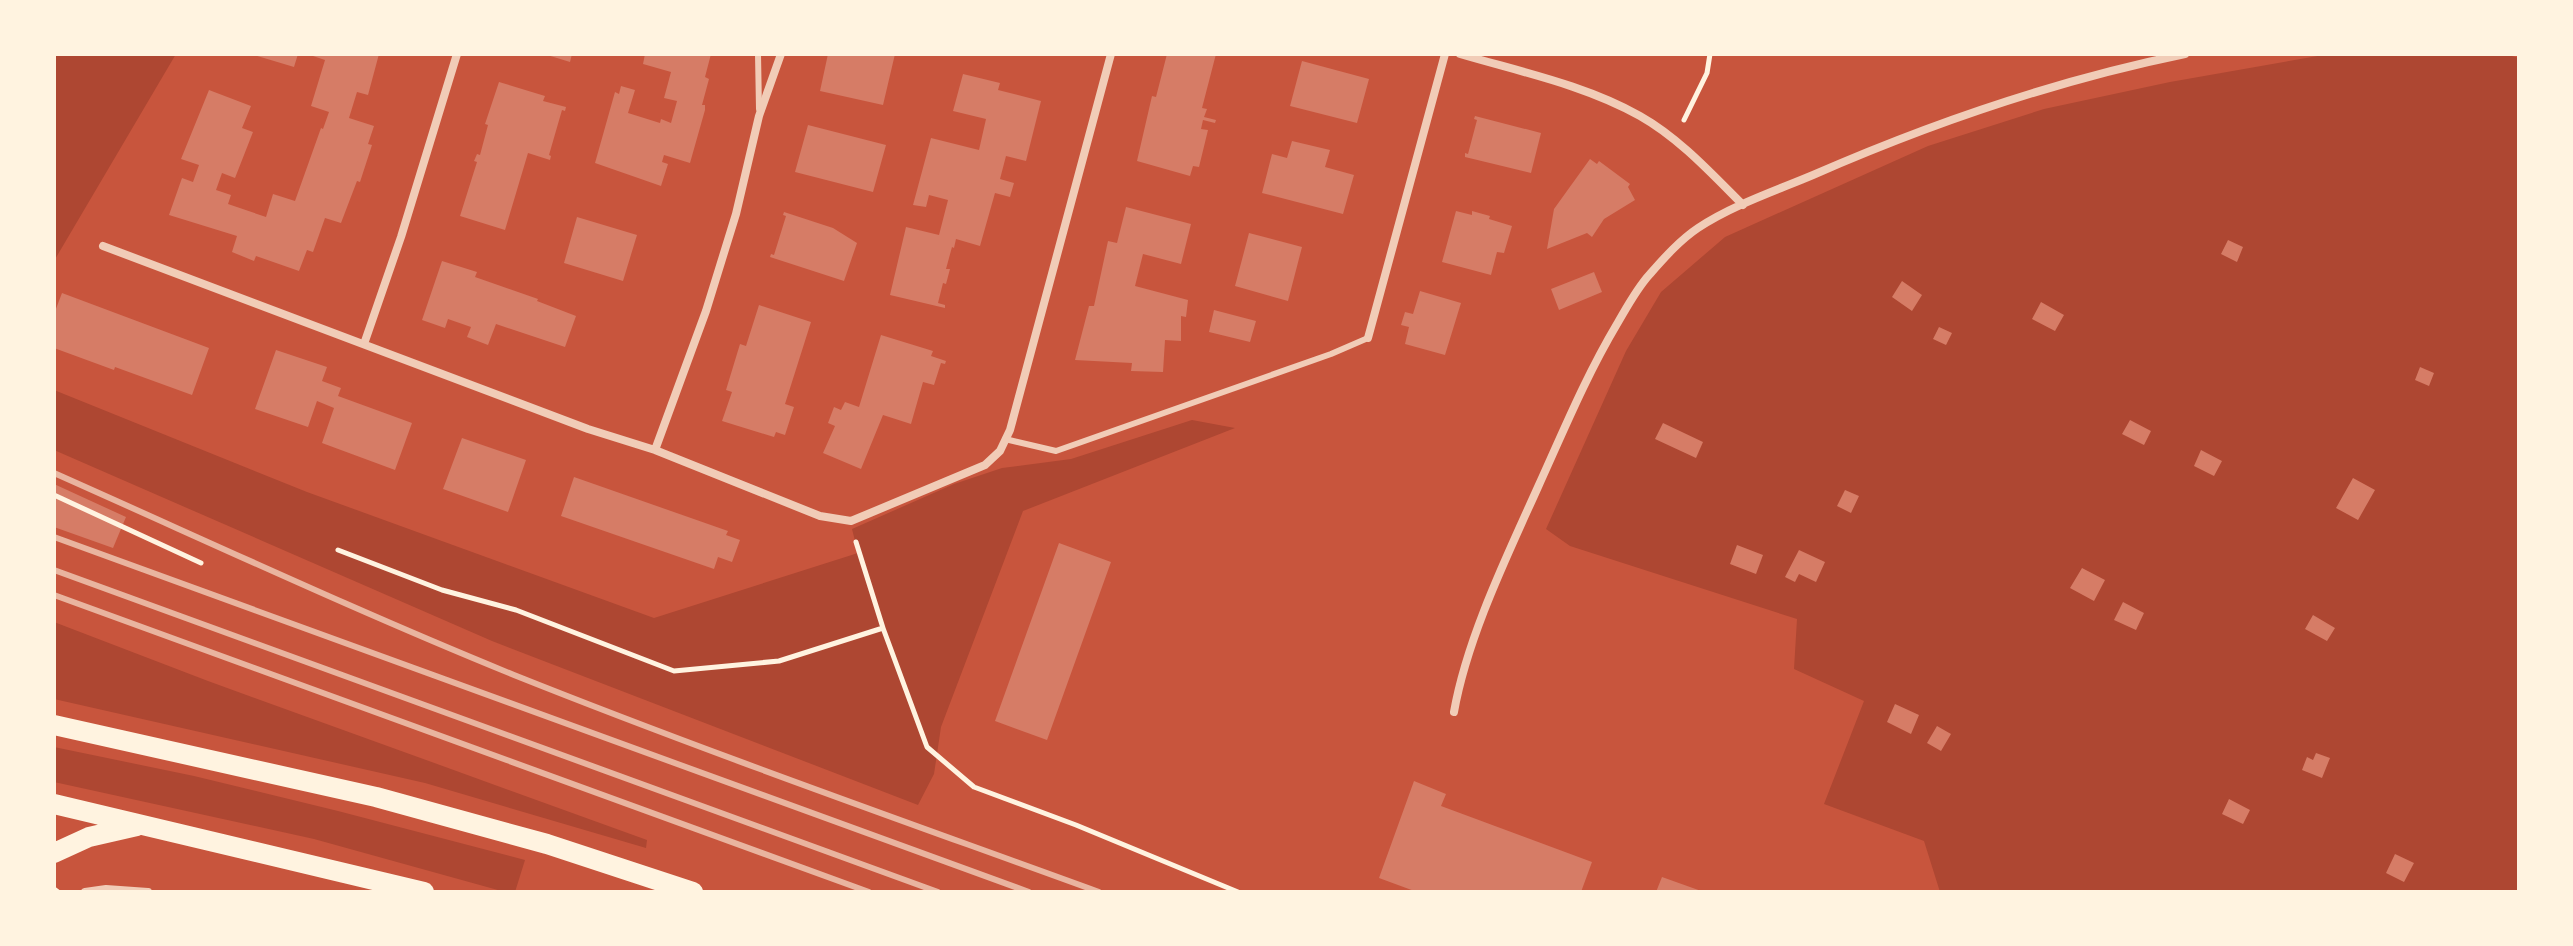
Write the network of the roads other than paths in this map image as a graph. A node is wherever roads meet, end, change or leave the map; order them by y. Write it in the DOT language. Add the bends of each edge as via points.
graph roads {
  1 [pos="457,54"];
  2 [pos="758,54"];
  3 [pos="781,54"];
  4 [pos="1111,54"];
  5 [pos="1445,54"];
  6 [pos="1460,54"];
  7 [pos="2185,54"];
  8 [pos="759,116"];
  9 [pos="1743,205"];
  10 [pos="103,246"];
  11 [pos="1368,338"];
  12 [pos="364,344"];
  13 [pos="1005,439"];
  14 [pos="655,450"];
  15 [pos="1454,712"];
  16 [pos="54,725"];
  17 [pos="54,804"];
  18 [pos="144,824"];
  19 [pos="54,853"];
  20 [pos="85,892"];
  21 [pos="148,892"];
  22 [pos="424,892"];
  23 [pos="693,892"];
  1 -- 12 [label="street"];
  2 -- 8 [label="lane"];
  3 -- 8 [label="street"];
  4 -- 13 [label="street"];
  5 -- 11 [label="street"];
  6 -- 9 [label="street" via="1595,94 1642,117 1691,154"];
  7 -- 9 [label="street" via="2092,75 1970,113"];
  8 -- 14 [label="street" via="706,311"];
  9 -- 15 [label="street" via="1697,229 1647,277 1594,362 1513,542 1459,681"];
  10 -- 12 [label="street"];
  11 -- 13 [label="lane" via="1056,451"];
  12 -- 14 [label="street"];
  13 -- 14 [label="street" via="985,465 851,521 820,516"];
  16 -- 23 [label="main road" via="376,797 547,844"];
  17 -- 18 [label="main road"];
  18 -- 19 [label="main road" via="89,837"];
  18 -- 22 [label="main road"];
  20 -- 21 [label="street"];
}
